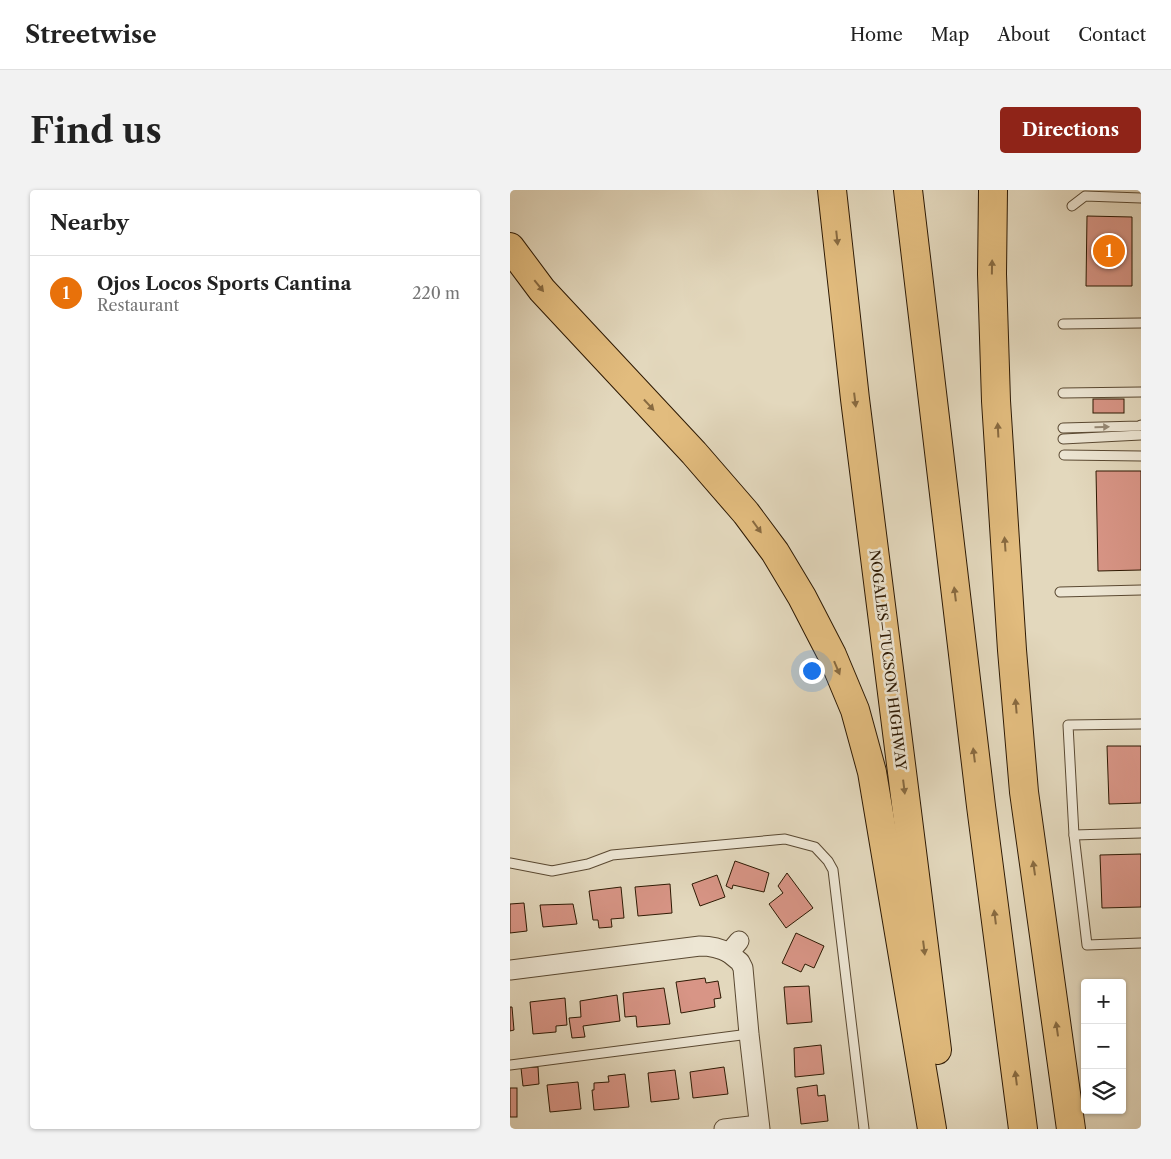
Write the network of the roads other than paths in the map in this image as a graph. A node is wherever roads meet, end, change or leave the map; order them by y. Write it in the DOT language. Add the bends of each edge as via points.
graph roads {
  1 [pos="832,190"];
  2 [pos="908,190"];
  3 [pos="993,190"];
  4 [pos="1141,198"];
  5 [pos="1072,206"];
  6 [pos="510,247"];
  7 [pos="1141,323"];
  8 [pos="1063,324"];
  9 [pos="1141,392"];
  10 [pos="1063,394"];
  11 [pos="1141,425"];
  12 [pos="1063,428"];
  13 [pos="1141,435"];
  14 [pos="1063,439"];
  15 [pos="1064,455"];
  16 [pos="1141,456"];
  17 [pos="1141,590"];
  18 [pos="1060,592"];
  19 [pos="1141,724"];
  20 [pos="1141,833"];
  21 [pos="1074,834"];
  22 [pos="510,863"];
  23 [pos="1141,943"];
  24 [pos="510,970"];
  25 [pos="749,1034"];
  26 [pos="510,1065"];
  27 [pos="760,1127"];
  28 [pos="724,1129"];
  29 [pos="864,1129"];
  30 [pos="932,1129"];
  31 [pos="947,1129"];
  32 [pos="1023,1129"];
  33 [pos="1071,1129"];
  1 -- 31 [label="main road, NOGALES–TUCSON HIGHWAY, one-way" via="855,399"];
  32 -- 2 [label="main road, one-way" via="980,806"];
  33 -- 3 [label="main road, one-way" via="1024,792 1012,660 996,401"];
  4 -- 5 [label="lane" via="1085,196"];
  6 -- 30 [label="main road, one-way" via="542,290 746,513 775,552 832,655 855,710 872,772"];
  7 -- 8 [label="lane"];
  9 -- 10 [label="lane"];
  12 -- 11 [label="lane, one-way"];
  13 -- 14 [label="lane"];
  15 -- 16 [label="lane"];
  17 -- 18 [label="lane"];
  19 -- 21 [label="lane" via="1068,725"];
  20 -- 21 [label="lane"];
  21 -- 23 [label="lane" via="1087,944"];
  22 -- 29 [label="lane" via="552,870 588,864 612,855 785,840 816,847 833,870"];
  24 -- 25 [label="street" via="700,946 734,947 742,968"];
  25 -- 26 [label="lane"];
  25 -- 27 [label="street"];
  27 -- 28 [label="street"];
}
